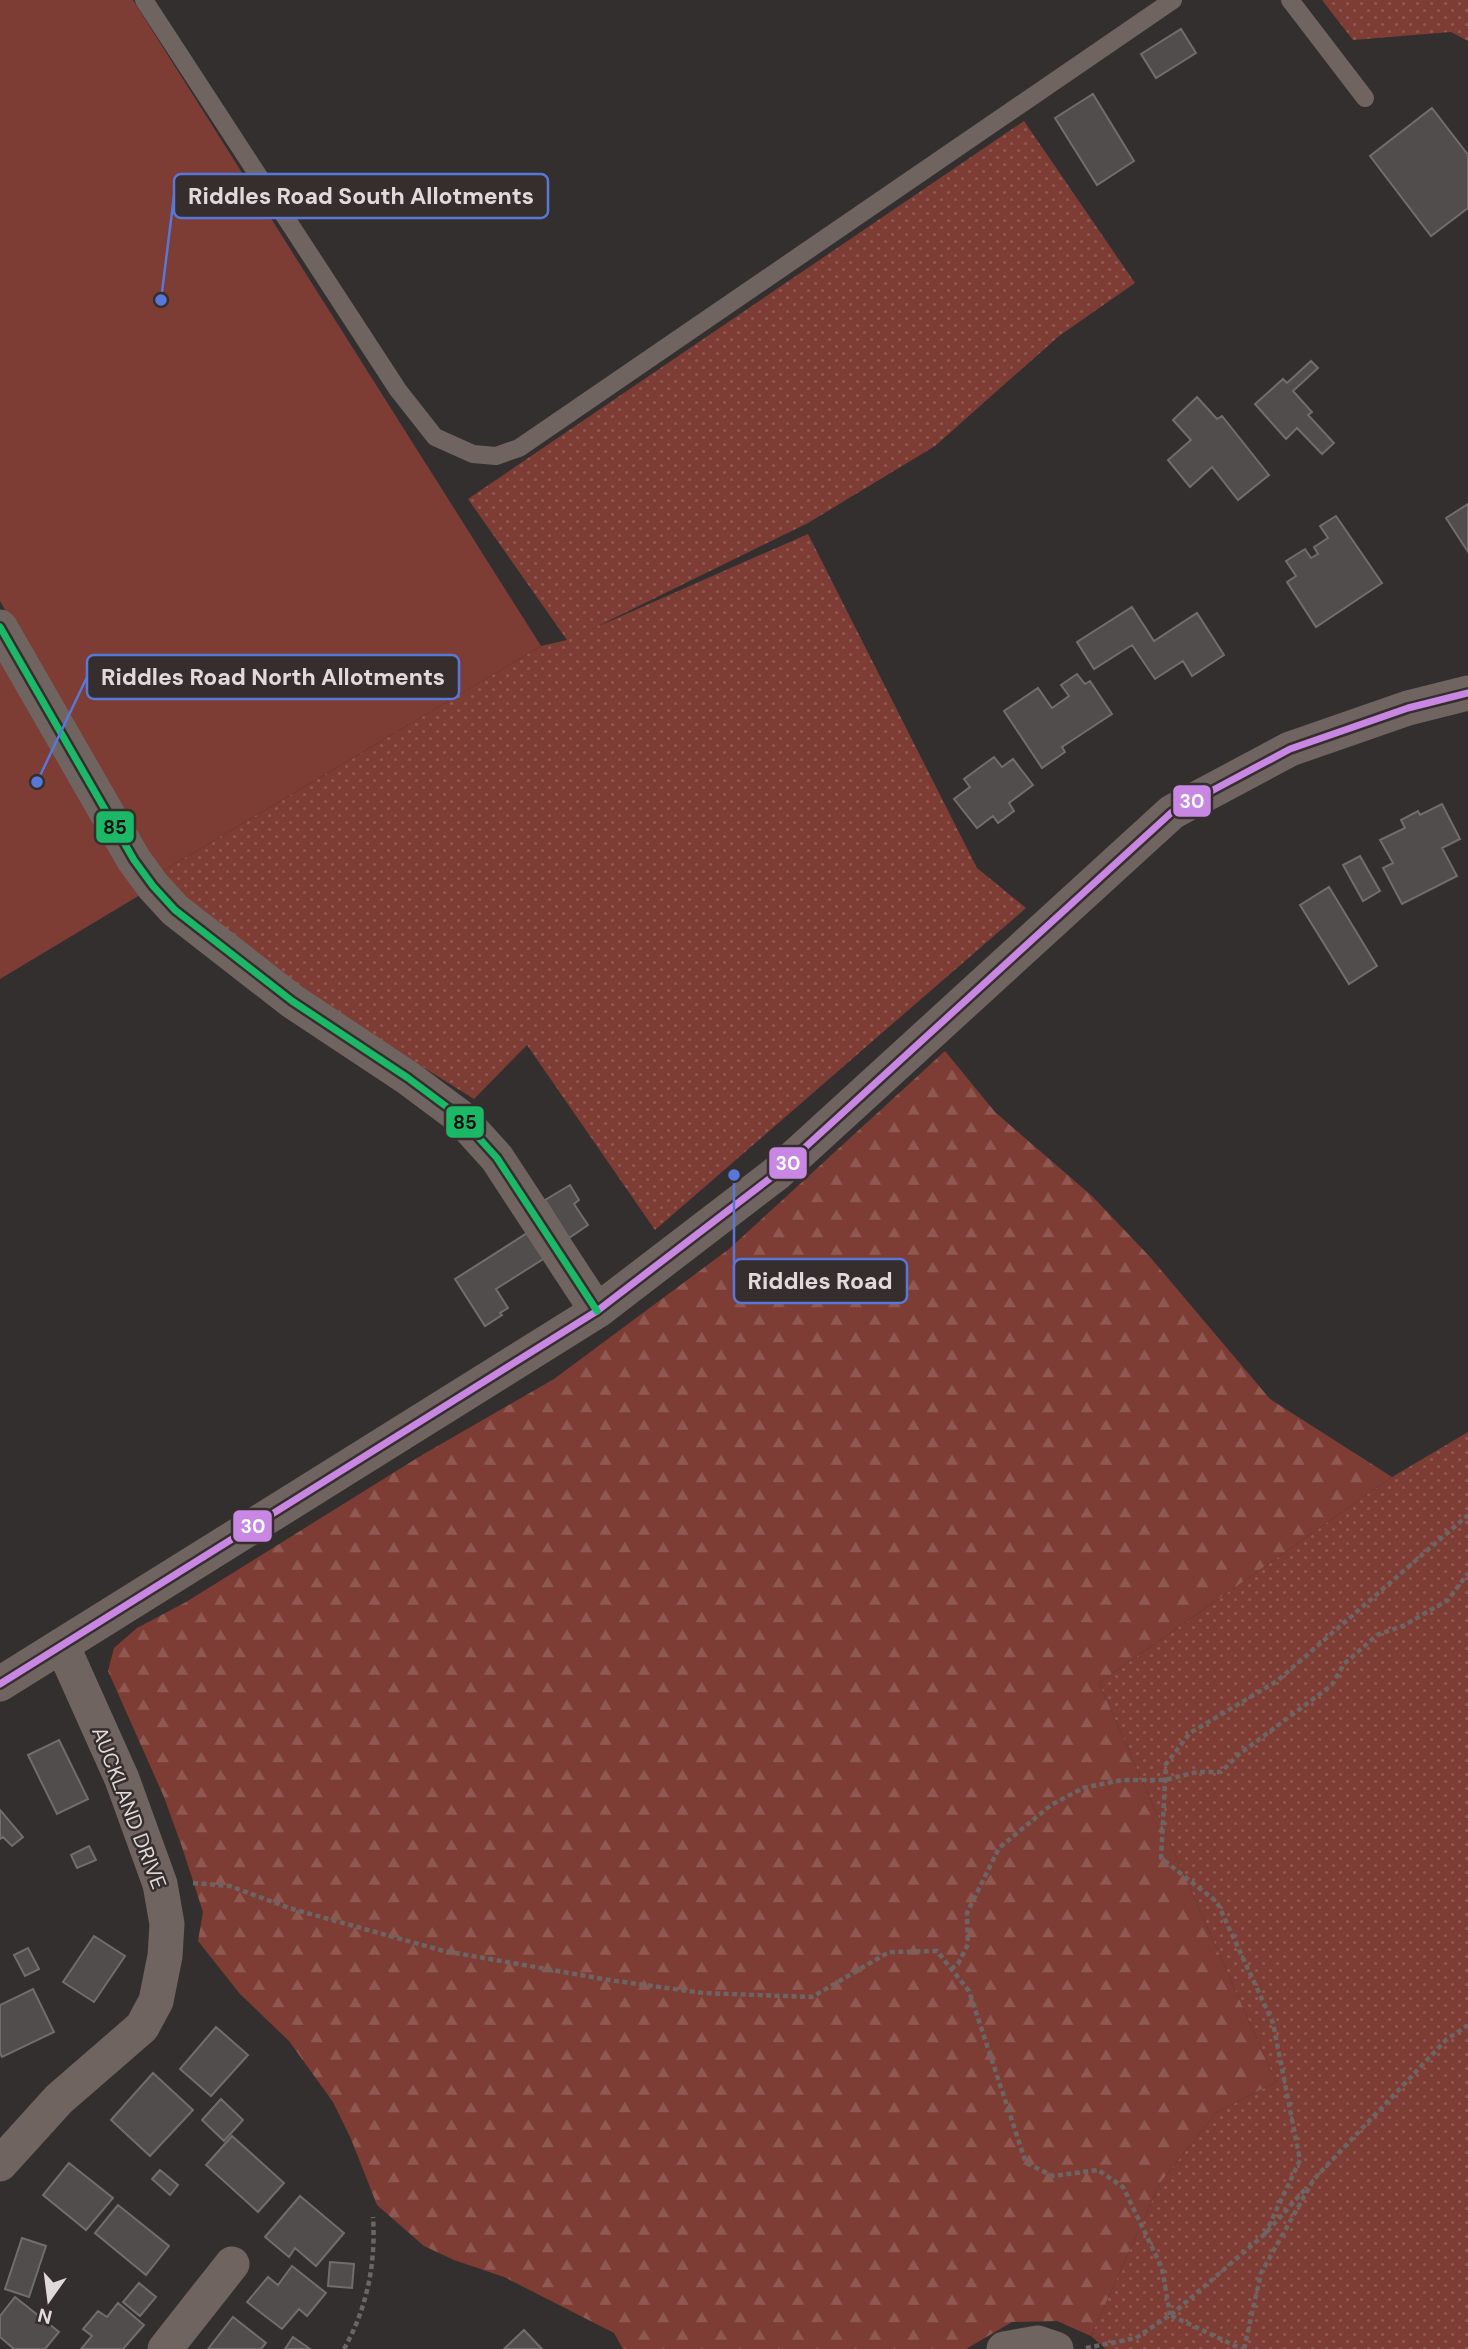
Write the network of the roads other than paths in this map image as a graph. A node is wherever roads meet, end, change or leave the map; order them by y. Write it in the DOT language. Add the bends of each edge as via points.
graph roads {
  1 [pos="144,0"];
  2 [pos="1173,0"];
  3 [pos="1290,0"];
  4 [pos="1365,98"];
  5 [pos="0,627"];
  6 [pos="1468,693"];
  7 [pos="597,1311"];
  8 [pos="62,1645"];
  9 [pos="0,1684"];
  10 [pos="0,2164"];
  11 [pos="232,2264"];
  12 [pos="165,2349"];
  13 [pos="1004,2349"];
  14 [pos="1056,2349"];
  1 -- 2 [label="lane" via="398,390 435,437 473,454 496,456 519,449"];
  3 -- 4 [label="lane"];
  5 -- 7 [label="street" via="153,886 175,910 292,1001 458,1116 497,1158"];
  6 -- 7 [label="street" via="1408,708 1290,749 1172,812 777,1173"];
  7 -- 8 [label="street"];
  8 -- 9 [label="street"];
  8 -- 10 [label="street, AUCKLAND DRIVE" via="122,1779 160,1884 167,1924 165,1956 156,2001 142,2027 59,2099"];
  11 -- 12 [label="street"];
  13 -- 14 [label="street" via="1038,2343"];
}
